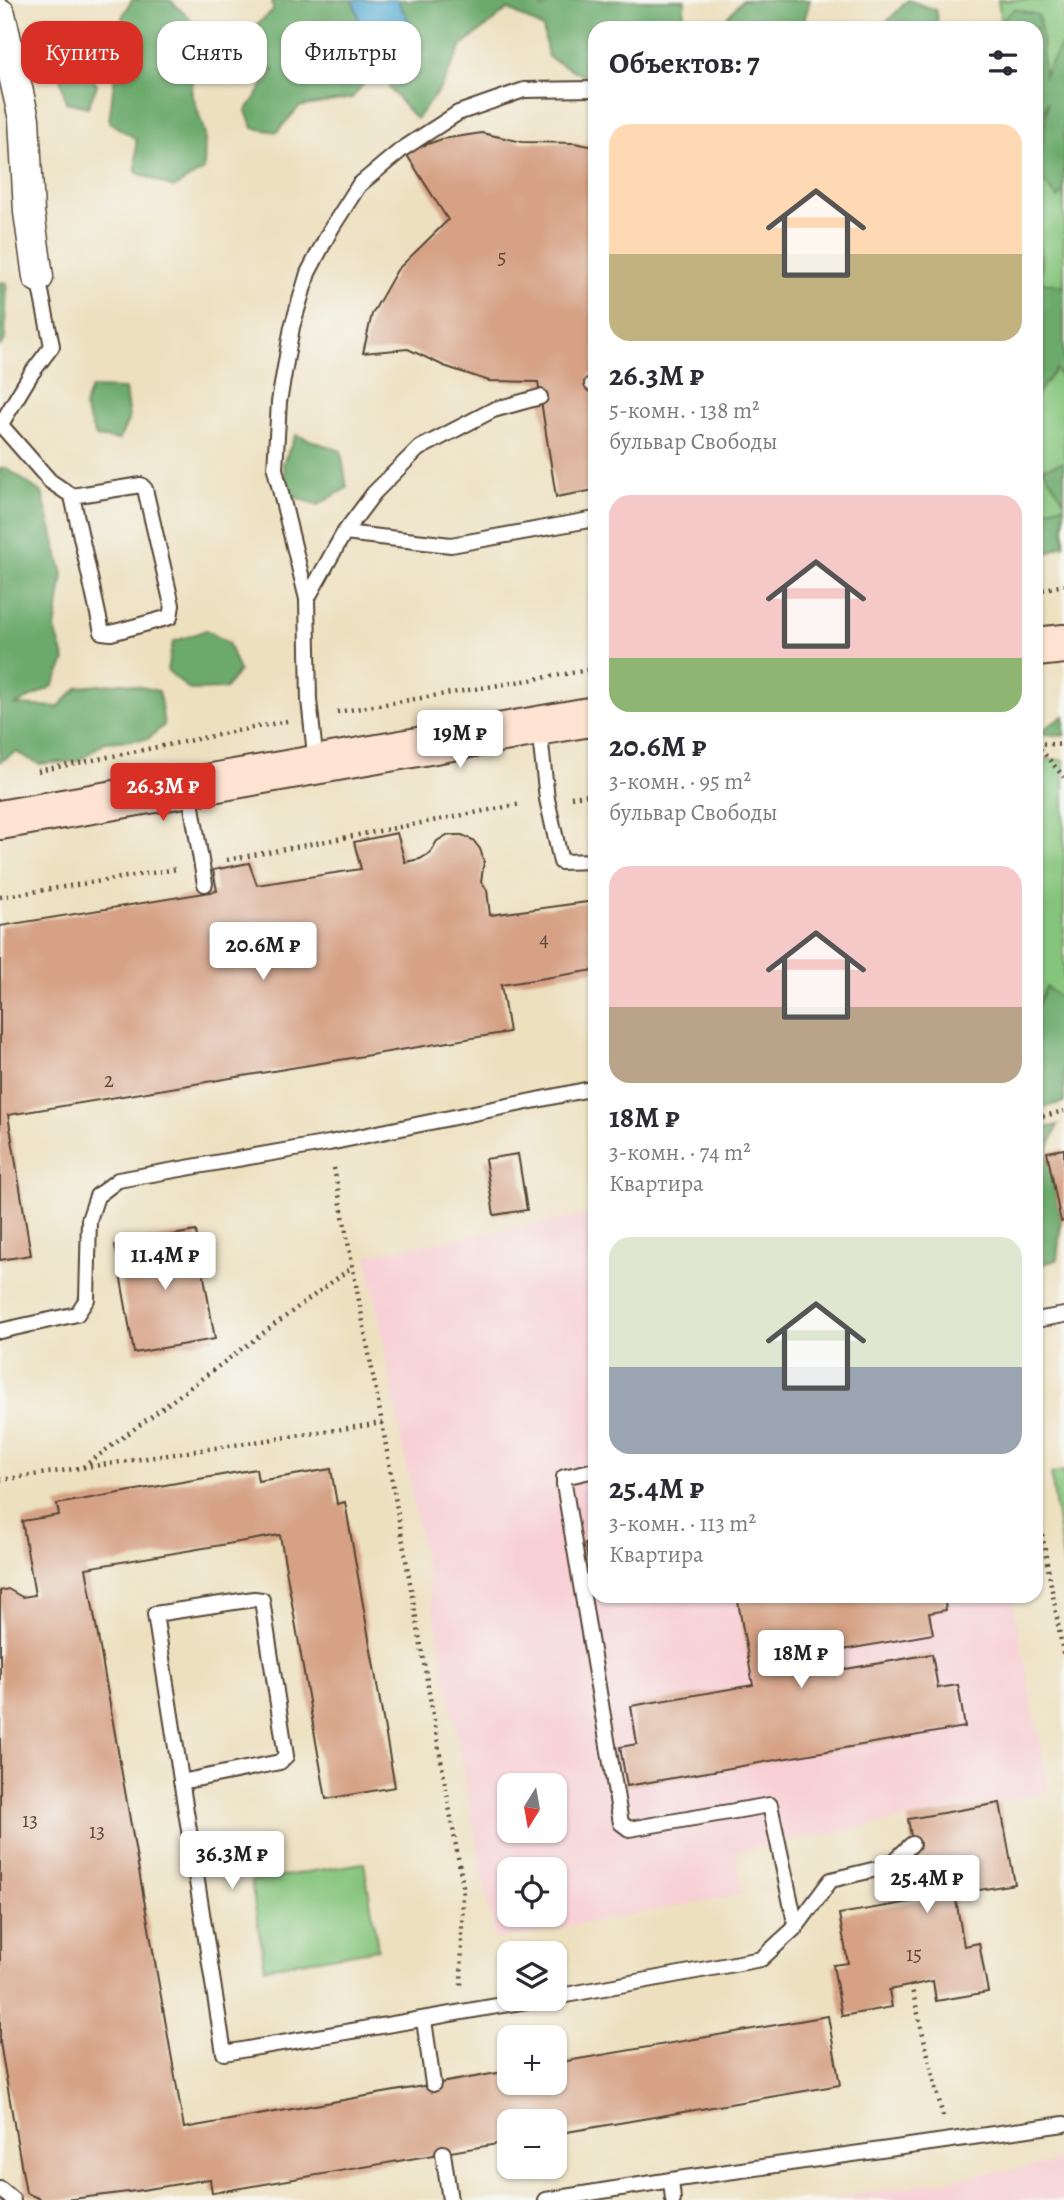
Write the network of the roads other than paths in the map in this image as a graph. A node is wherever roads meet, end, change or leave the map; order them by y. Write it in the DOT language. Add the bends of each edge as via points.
graph roads {
  1 [pos="0,14"];
  2 [pos="588,89"];
  3 [pos="38,277"];
  4 [pos="540,397"];
  5 [pos="0,424"];
  6 [pos="72,496"];
  7 [pos="588,520"];
  8 [pos="344,533"];
  9 [pos="307,598"];
  10 [pos="1064,644"];
  11 [pos="1043,646"];
  12 [pos="588,717"];
  13 [pos="539,726"];
  14 [pos="316,765"];
  15 [pos="189,788"];
  16 [pos="0,820"];
  17 [pos="588,861"];
  18 [pos="205,884"];
  19 [pos="588,1089"];
  20 [pos="1064,1315"];
  21 [pos="1043,1319"];
  22 [pos="0,1331"];
  23 [pos="588,1471"];
  24 [pos="181,1782"];
  25 [pos="912,1844"];
  26 [pos="796,1927"];
  27 [pos="567,1995"];
  28 [pos="497,2007"];
  29 [pos="424,2020"];
  30 [pos="433,2084"];
  31 [pos="1064,2124"];
  32 [pos="443,2153"];
  33 [pos="671,2180"];
  34 [pos="0,2188"];
  35 [pos="13,2200"];
  36 [pos="450,2200"];
  37 [pos="546,2200"];
  38 [pos="673,2200"];
  1 -- 3 [label="street" via="24,120"];
  2 -- 9 [label="lane" via="524,90 458,113 401,150 359,185 331,229 308,274 292,327 278,415 275,469"];
  3 -- 5 [label="lane" via="52,346"];
  4 -- 8 [label="lane" via="493,410 418,449 374,493"];
  5 -- 6 [label="lane" via="50,481"];
  6 -- 6 [label="lane" via="102,632 170,617 172,605 145,489 135,485"];
  7 -- 8 [label="lane" via="451,545"];
  8 -- 9 [label="lane"];
  9 -- 14 [label="lane"];
  10 -- 11 [label="main road"];
  12 -- 13 [label="main road"];
  13 -- 14 [label="main road"];
  13 -- 17 [label="lane" via="547,799 561,862"];
  14 -- 15 [label="main road"];
  15 -- 16 [label="main road"];
  15 -- 18 [label="lane"];
  19 -- 22 [label="lane" via="329,1143 118,1180 97,1196 89,1220 87,1299 77,1314"];
  20 -- 21 [label="lane"];
  23 -- 26 [label="lane" via="564,1477 564,1484 621,1823 629,1829 770,1804"];
  24 -- 24 [label="lane" via="155,1614 262,1600 286,1756 280,1762"];
  24 -- 29 [label="lane" via="224,2053"];
  25 -- 26 [label="lane" via="889,1866 831,1880"];
  26 -- 27 [label="lane" via="761,1959"];
  28 -- 29 [label="lane"];
  29 -- 30 [label="lane"];
  31 -- 33 [label="lane"];
  32 -- 36 [label="lane"];
  33 -- 37 [label="lane"];
  33 -- 38 [label="lane"];
  34 -- 35 [label="lane"];
}
